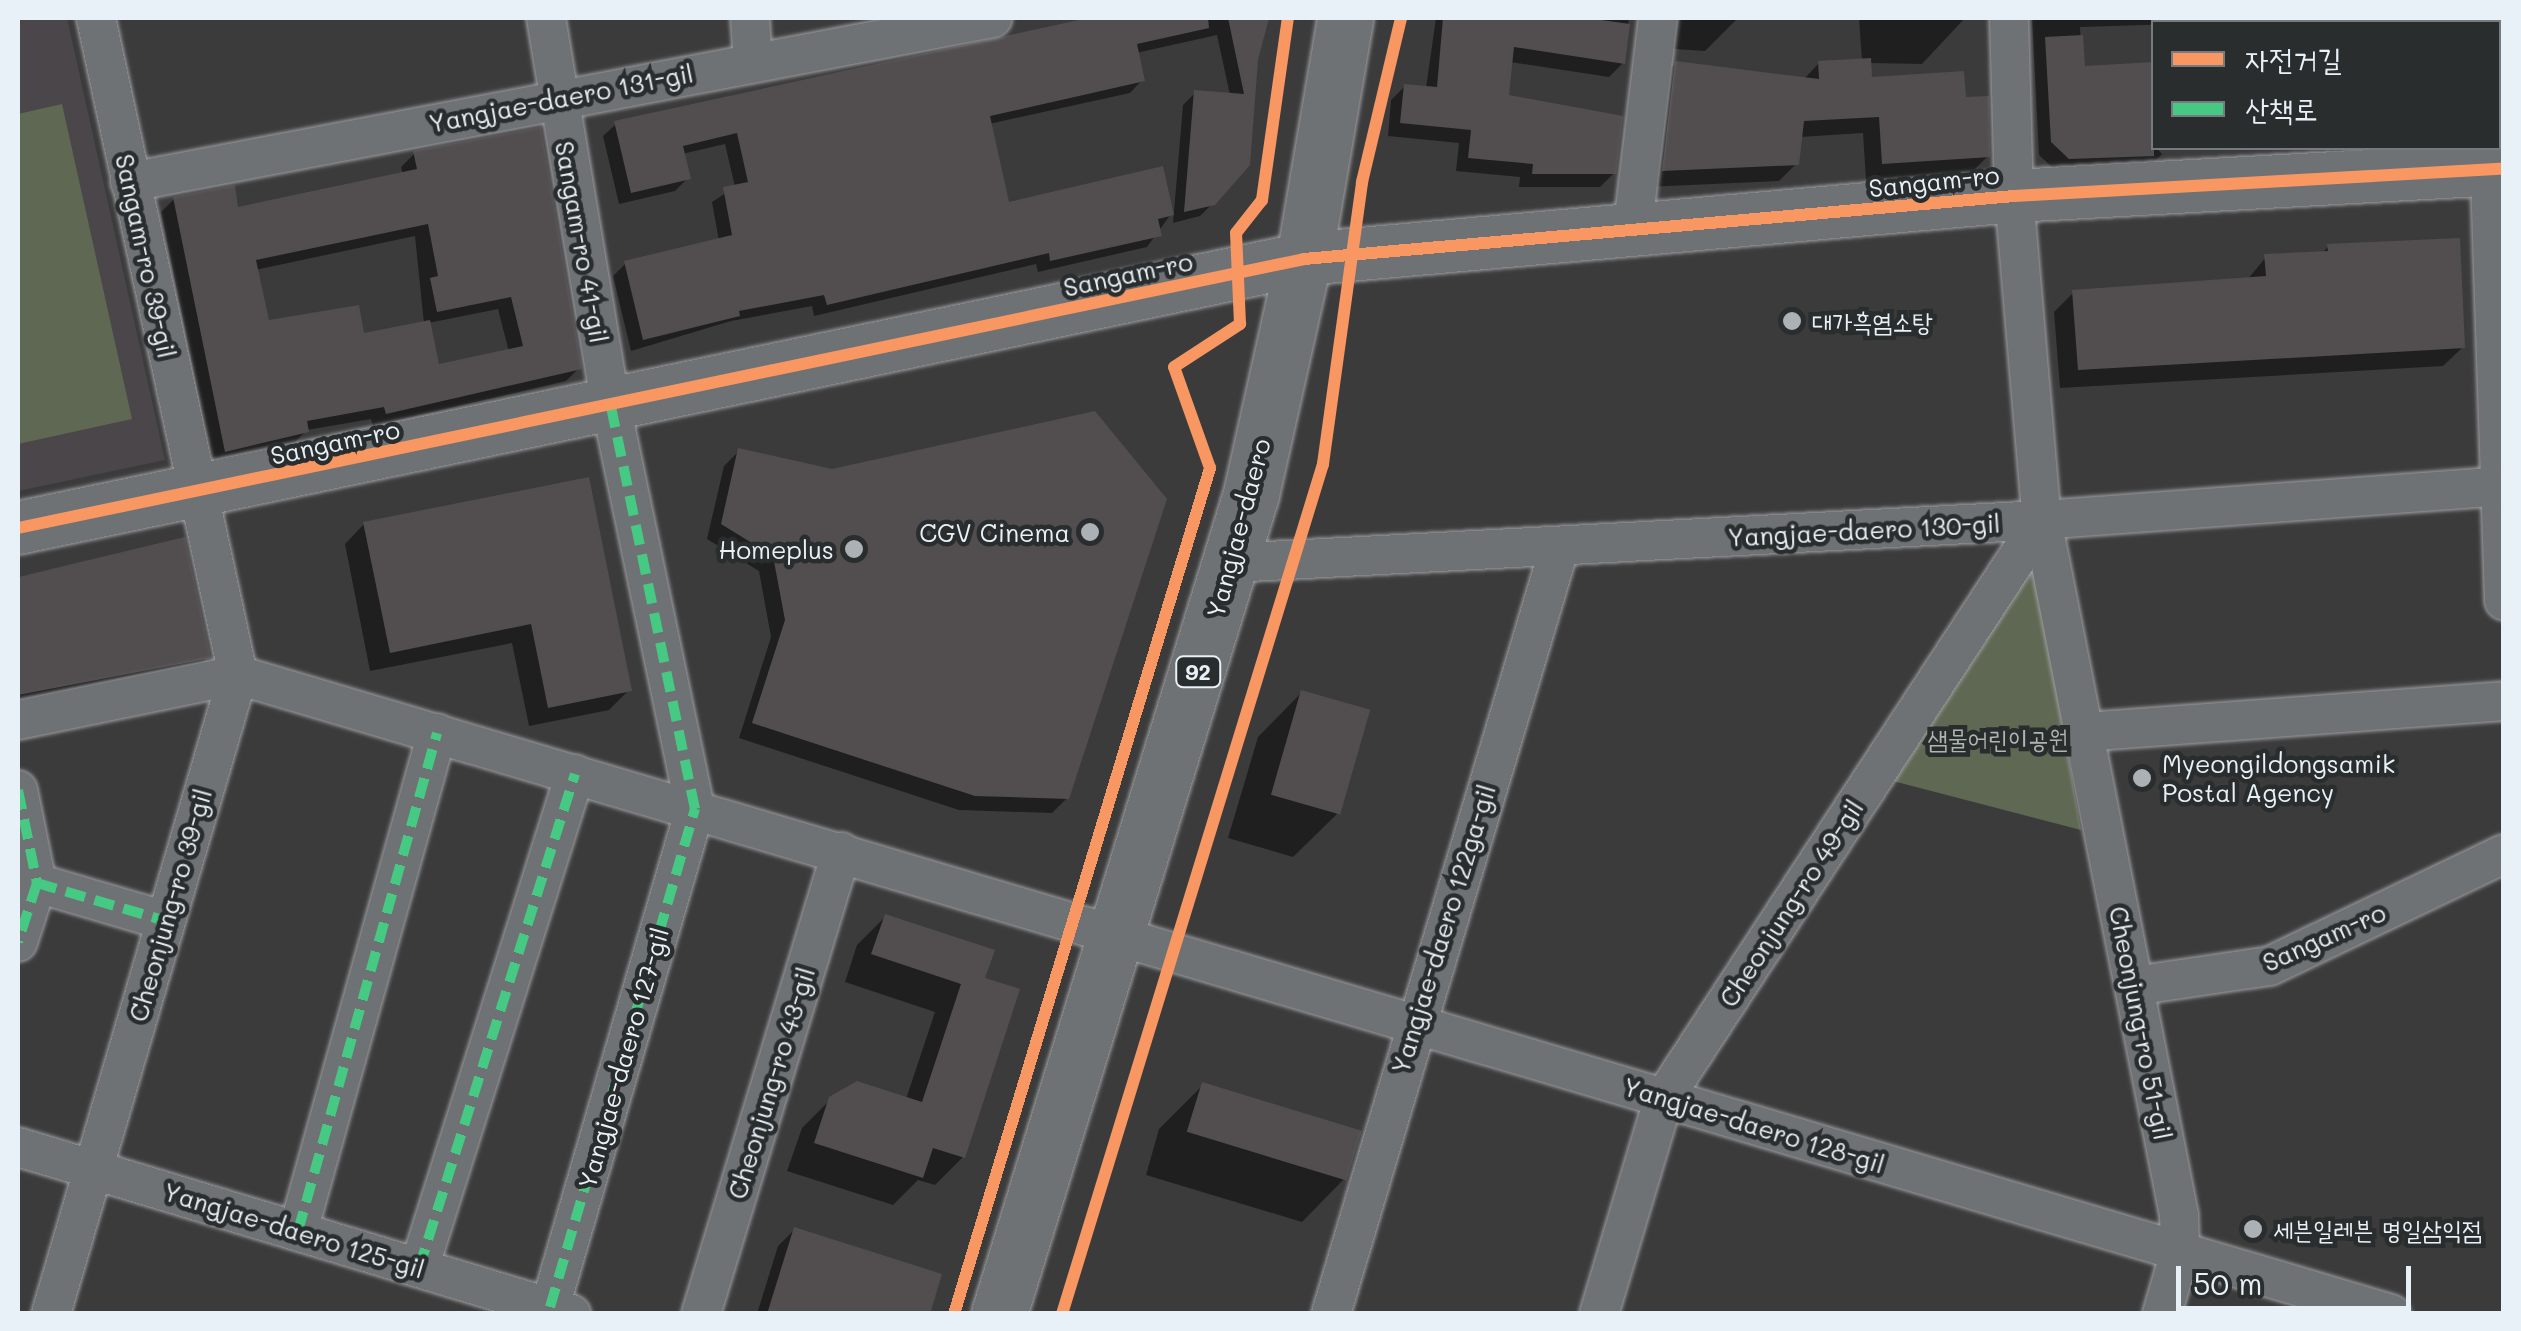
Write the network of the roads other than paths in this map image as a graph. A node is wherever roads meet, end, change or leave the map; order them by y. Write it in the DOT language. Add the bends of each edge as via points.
graph roads {
  1 [pos="96,18"];
  2 [pos="546,18"];
  3 [pos="750,18"];
  4 [pos="993,18"];
  5 [pos="1345,18"];
  6 [pos="1658,18"];
  7 [pos="2008,18"];
  8 [pos="753,62"];
  9 [pos="556,98"];
  10 [pos="2493,162"];
  11 [pos="130,182"];
  12 [pos="2014,196"];
  13 [pos="1632,233"];
  14 [pos="1304,259"];
  15 [pos="611,406"];
  16 [pos="2496,487"];
  17 [pos="196,494"];
  18 [pos="2042,520"];
  19 [pos="18,528"];
  20 [pos="1560,546"];
  21 [pos="1230,564"];
  22 [pos="2504,601"];
  23 [pos="238,674"];
  24 [pos="2504,701"];
  25 [pos="18,720"];
  26 [pos="2084,732"];
  27 [pos="437,733"];
  28 [pos="575,774"];
  29 [pos="18,790"];
  30 [pos="695,808"];
  31 [pos="841,852"];
  32 [pos="2504,854"];
  33 [pos="37,883"];
  34 [pos="166,921"];
  35 [pos="1118,932"];
  36 [pos="18,942"];
  37 [pos="2134,986"];
  38 [pos="1414,1022"];
  39 [pos="1664,1098"];
  40 [pos="18,1147"];
  41 [pos="93,1170"];
  42 [pos="298,1231"];
  43 [pos="2180,1252"];
  44 [pos="419,1268"];
  45 [pos="561,1310"];
  46 [pos="52,1314"];
  47 [pos="702,1314"];
  48 [pos="999,1314"];
  49 [pos="1331,1314"];
  50 [pos="1599,1314"];
  51 [pos="2162,1314"];
  52 [pos="2391,1314"];
  1 -- 11 [label="street, Sangam-ro 39-gil"];
  2 -- 9 [label="street, Sangam-ro 41-gil"];
  3 -- 8 [label="street"];
  4 -- 8 [label="street, Yangjae-daero 131-gil"];
  5 -- 14 [label="main road, Yangjae-daero / 92"];
  6 -- 13 [label="street"];
  7 -- 12 [label="street, Cheonjung-ro 51-gil"];
  8 -- 9 [label="street, Yangjae-daero 131-gil"];
  9 -- 11 [label="street, Yangjae-daero 131-gil"];
  9 -- 15 [label="street, Sangam-ro 41-gil"];
  10 -- 12 [label="street, Sangam-ro"];
  10 -- 16 [label="street, Sangam-ro"];
  11 -- 17 [label="street, Sangam-ro 39-gil"];
  12 -- 13 [label="street, Sangam-ro"];
  12 -- 18 [label="street, Cheonjung-ro 51-gil"];
  13 -- 14 [label="street, Sangam-ro"];
  14 -- 15 [label="street, Sangam-ro"];
  14 -- 21 [label="main road, Yangjae-daero / 92"];
  15 -- 17 [label="street, Sangam-ro"];
  15 -- 30 [label="street, Sangam-ro 41-gil"];
  16 -- 18 [label="street, Yangjae-daero 130-gil"];
  16 -- 22 [label="street, Sangam-ro"];
  17 -- 19 [label="street, Sangam-ro"];
  17 -- 23 [label="street, Cheonjung-ro 39-gil"];
  18 -- 20 [label="street, Yangjae-daero 130-gil"];
  18 -- 26 [label="street, Cheonjung-ro 51-gil"];
  18 -- 39 [label="street, Cheonjung-ro 49-gil"];
  20 -- 21 [label="street, Yangjae-daero 130-gil"];
  20 -- 38 [label="street, Yangjae-daero 122ga-gil"];
  21 -- 35 [label="main road, Yangjae-daero / 92"];
  23 -- 25 [label="street"];
  23 -- 27 [label="street"];
  23 -- 34 [label="street, Cheonjung-ro 39-gil"];
  24 -- 26 [label="street"];
  26 -- 37 [label="street, Cheonjung-ro 51-gil"];
  27 -- 28 [label="street"];
  27 -- 42 [label="street"];
  28 -- 30 [label="street"];
  28 -- 44 [label="street"];
  29 -- 33 [label="street"];
  30 -- 31 [label="street"];
  30 -- 45 [label="street, Yangjae-daero 127-gil"];
  31 -- 35 [label="street"];
  31 -- 47 [label="street, Cheonjung-ro 43-gil"];
  32 -- 37 [label="street, Sangam-ro" via="2270,966"];
  33 -- 34 [label="street"];
  33 -- 36 [label="street"];
  34 -- 41 [label="street, Cheonjung-ro 39-gil"];
  35 -- 38 [label="street, Yangjae-daero 128-gil"];
  35 -- 48 [label="main road, Yangjae-daero / 92"];
  37 -- 43 [label="street, Cheonjung-ro 51-gil"];
  38 -- 39 [label="street, Yangjae-daero 128-gil"];
  38 -- 49 [label="street, Yangjae-daero 122ga-gil"];
  39 -- 43 [label="street, Yangjae-daero 128-gil"];
  39 -- 50 [label="street, Cheonjung-ro 49-gil"];
  40 -- 41 [label="street, Yangjae-daero 125-gil"];
  41 -- 42 [label="street, Yangjae-daero 125-gil"];
  41 -- 46 [label="street, Cheonjung-ro 39-gil"];
  42 -- 44 [label="street, Yangjae-daero 125-gil"];
  43 -- 51 [label="street, Cheonjung-ro 51-gil"];
  43 -- 52 [label="street, Yangjae-daero 128-gil"];
  44 -- 45 [label="street, Yangjae-daero 125-gil"];
}
